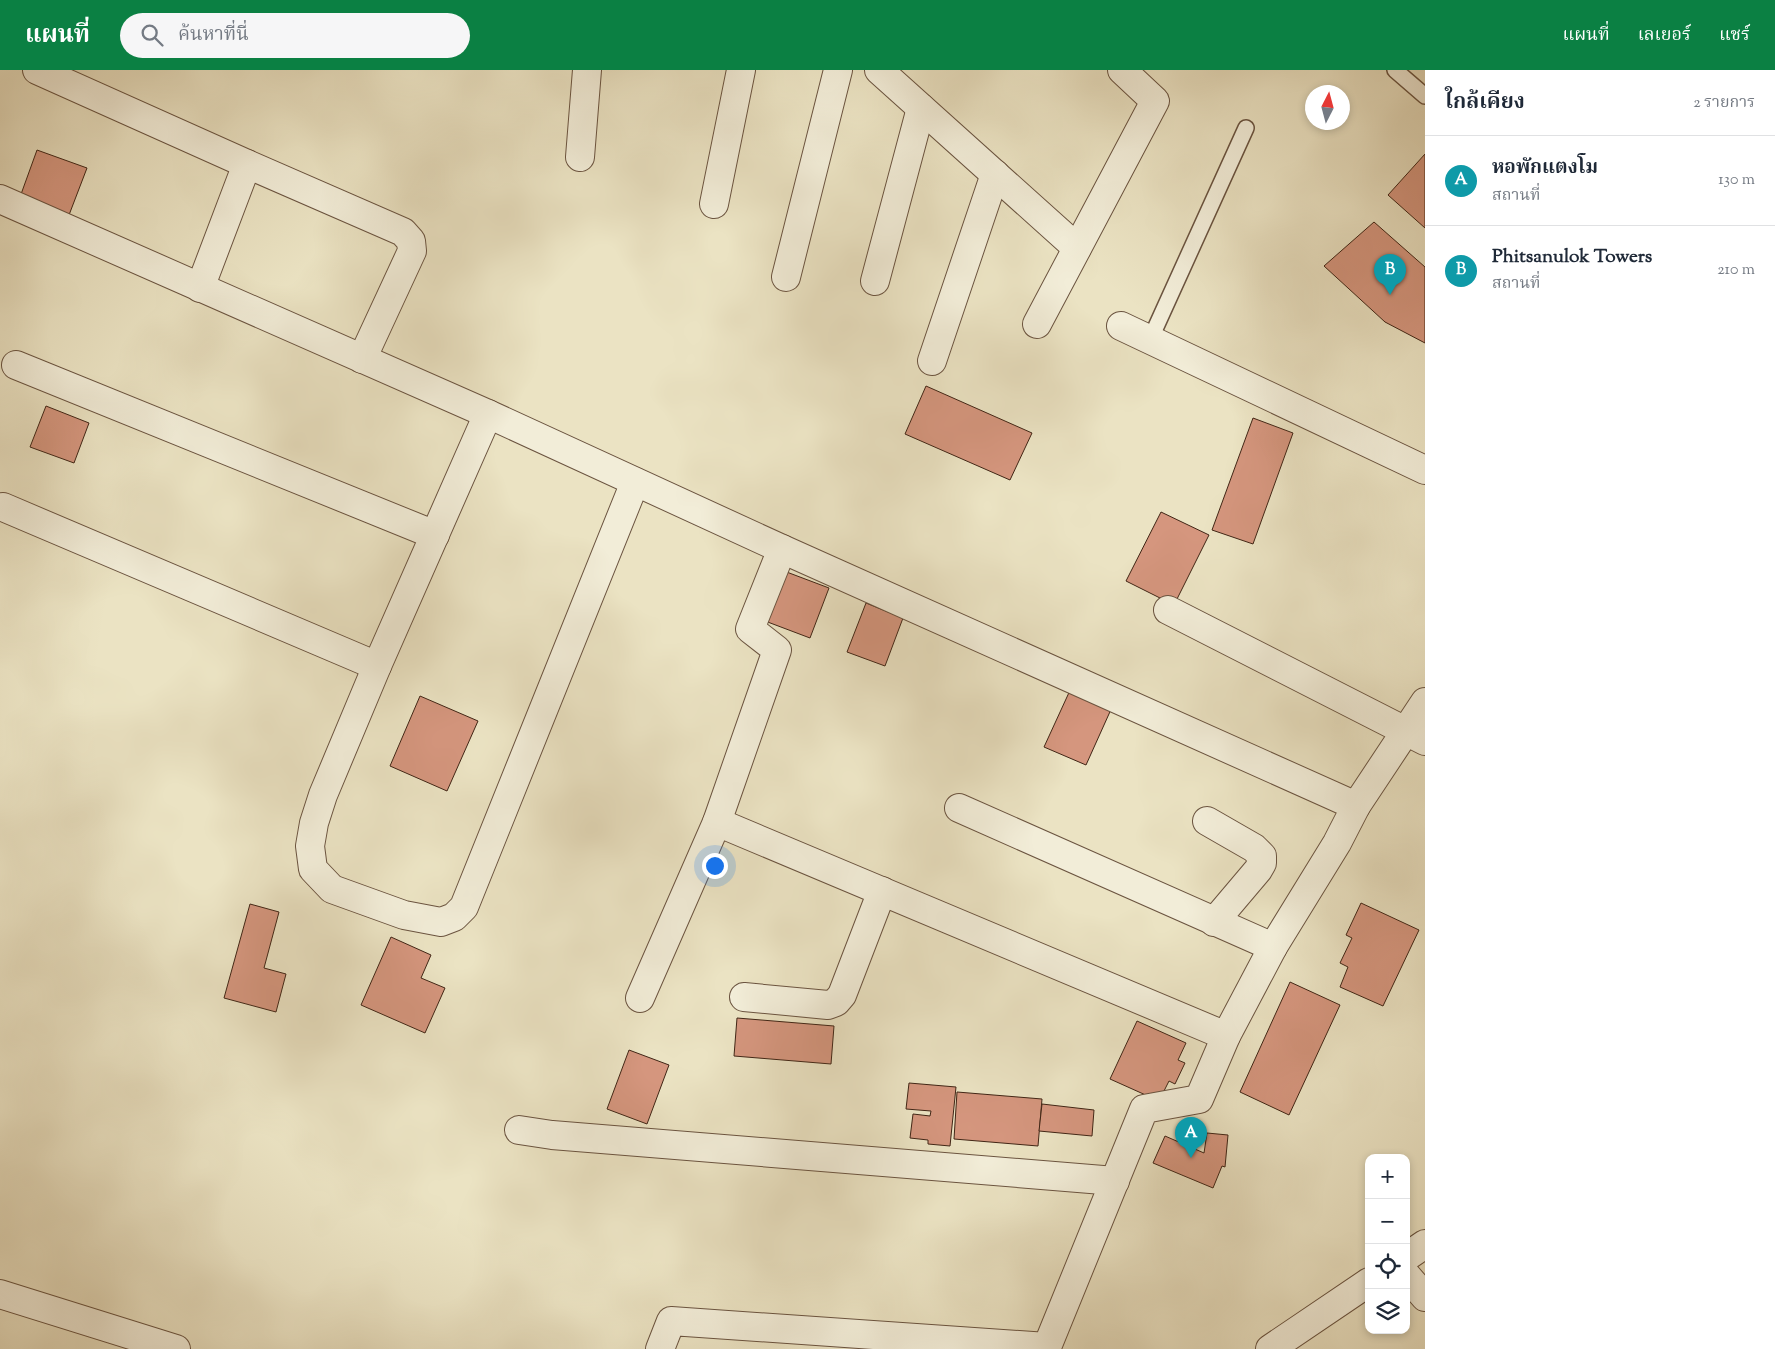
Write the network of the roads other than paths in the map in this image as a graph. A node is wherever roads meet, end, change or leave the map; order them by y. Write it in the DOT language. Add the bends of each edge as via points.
graph roads {
  1 [pos="36,70"];
  2 [pos="587,70"];
  3 [pos="741,70"];
  4 [pos="838,70"];
  5 [pos="879,70"];
  6 [pos="1122,70"];
  7 [pos="1396,70"];
  8 [pos="1425,96"];
  9 [pos="922,108"];
  10 [pos="1246,128"];
  11 [pos="580,157"];
  12 [pos="246,164"];
  13 [pos="995,174"];
  14 [pos="0,199"];
  15 [pos="714,204"];
  16 [pos="1078,248"];
  17 [pos="786,277"];
  18 [pos="875,281"];
  19 [pos="200,288"];
  20 [pos="1037,324"];
  21 [pos="1121,326"];
  22 [pos="1150,340"];
  23 [pos="362,359"];
  24 [pos="932,361"];
  25 [pos="16,365"];
  26 [pos="488,414"];
  27 [pos="1425,470"];
  28 [pos="635,482"];
  29 [pos="3,507"];
  30 [pos="435,535"];
  31 [pos="782,549"];
  32 [pos="1168,610"];
  33 [pos="377,666"];
  34 [pos="1425,702"];
  35 [pos="1416,736"];
  36 [pos="1356,806"];
  37 [pos="960,808"];
  38 [pos="1207,820"];
  39 [pos="717,822"];
  40 [pos="882,891"];
  41 [pos="1214,922"];
  42 [pos="1273,947"];
  43 [pos="744,997"];
  44 [pos="640,998"];
  45 [pos="1226,1036"];
  46 [pos="519,1130"];
  47 [pos="1115,1182"];
  48 [pos="1425,1244"];
  49 [pos="1410,1254"];
  50 [pos="1410,1280"];
  51 [pos="1365,1285"];
  52 [pos="0,1294"];
  53 [pos="1425,1297"];
  54 [pos="803,1340"];
  55 [pos="176,1349"];
  56 [pos="660,1349"];
  57 [pos="1270,1349"];
  1 -- 12 [label="street"];
  2 -- 11 [label="street"];
  3 -- 15 [label="street"];
  4 -- 17 [label="street"];
  5 -- 9 [label="street"];
  6 -- 16 [label="street" via="1155,101"];
  7 -- 8 [label="lane"];
  9 -- 13 [label="street"];
  9 -- 18 [label="street"];
  10 -- 22 [label="lane"];
  12 -- 19 [label="street"];
  12 -- 23 [label="street" via="403,232 411,241 412,252"];
  13 -- 16 [label="street"];
  13 -- 24 [label="street"];
  14 -- 19 [label="street"];
  16 -- 20 [label="street"];
  19 -- 23 [label="street"];
  21 -- 22 [label="street"];
  22 -- 27 [label="street"];
  23 -- 26 [label="street"];
  25 -- 30 [label="street"];
  26 -- 28 [label="street"];
  26 -- 30 [label="street"];
  28 -- 31 [label="street"];
  28 -- 33 [label="street" via="464,907 454,917 441,922 404,915 332,889 314,869 310,846 314,824"];
  29 -- 33 [label="street"];
  30 -- 33 [label="street"];
  31 -- 36 [label="street"];
  31 -- 39 [label="street" via="750,629 777,650"];
  32 -- 35 [label="street"];
  34 -- 35 [label="street"];
  35 -- 36 [label="street"];
  36 -- 42 [label="street"];
  37 -- 41 [label="street"];
  38 -- 41 [label="street" via="1262,856 1258,870"];
  39 -- 40 [label="street"];
  39 -- 44 [label="street"];
  40 -- 43 [label="street" via="842,995 836,1002 828,1005"];
  40 -- 45 [label="street"];
  41 -- 42 [label="street"];
  42 -- 45 [label="street"];
  45 -- 47 [label="street" via="1199,1099 1144,1109"];
  46 -- 47 [label="street"];
  47 -- 54 [label="street" via="1047,1347"];
  48 -- 49 [label="street"];
  50 -- 53 [label="street"];
  51 -- 57 [label="street"];
  52 -- 55 [label="street"];
  54 -- 56 [label="street" via="671,1321"];
}
